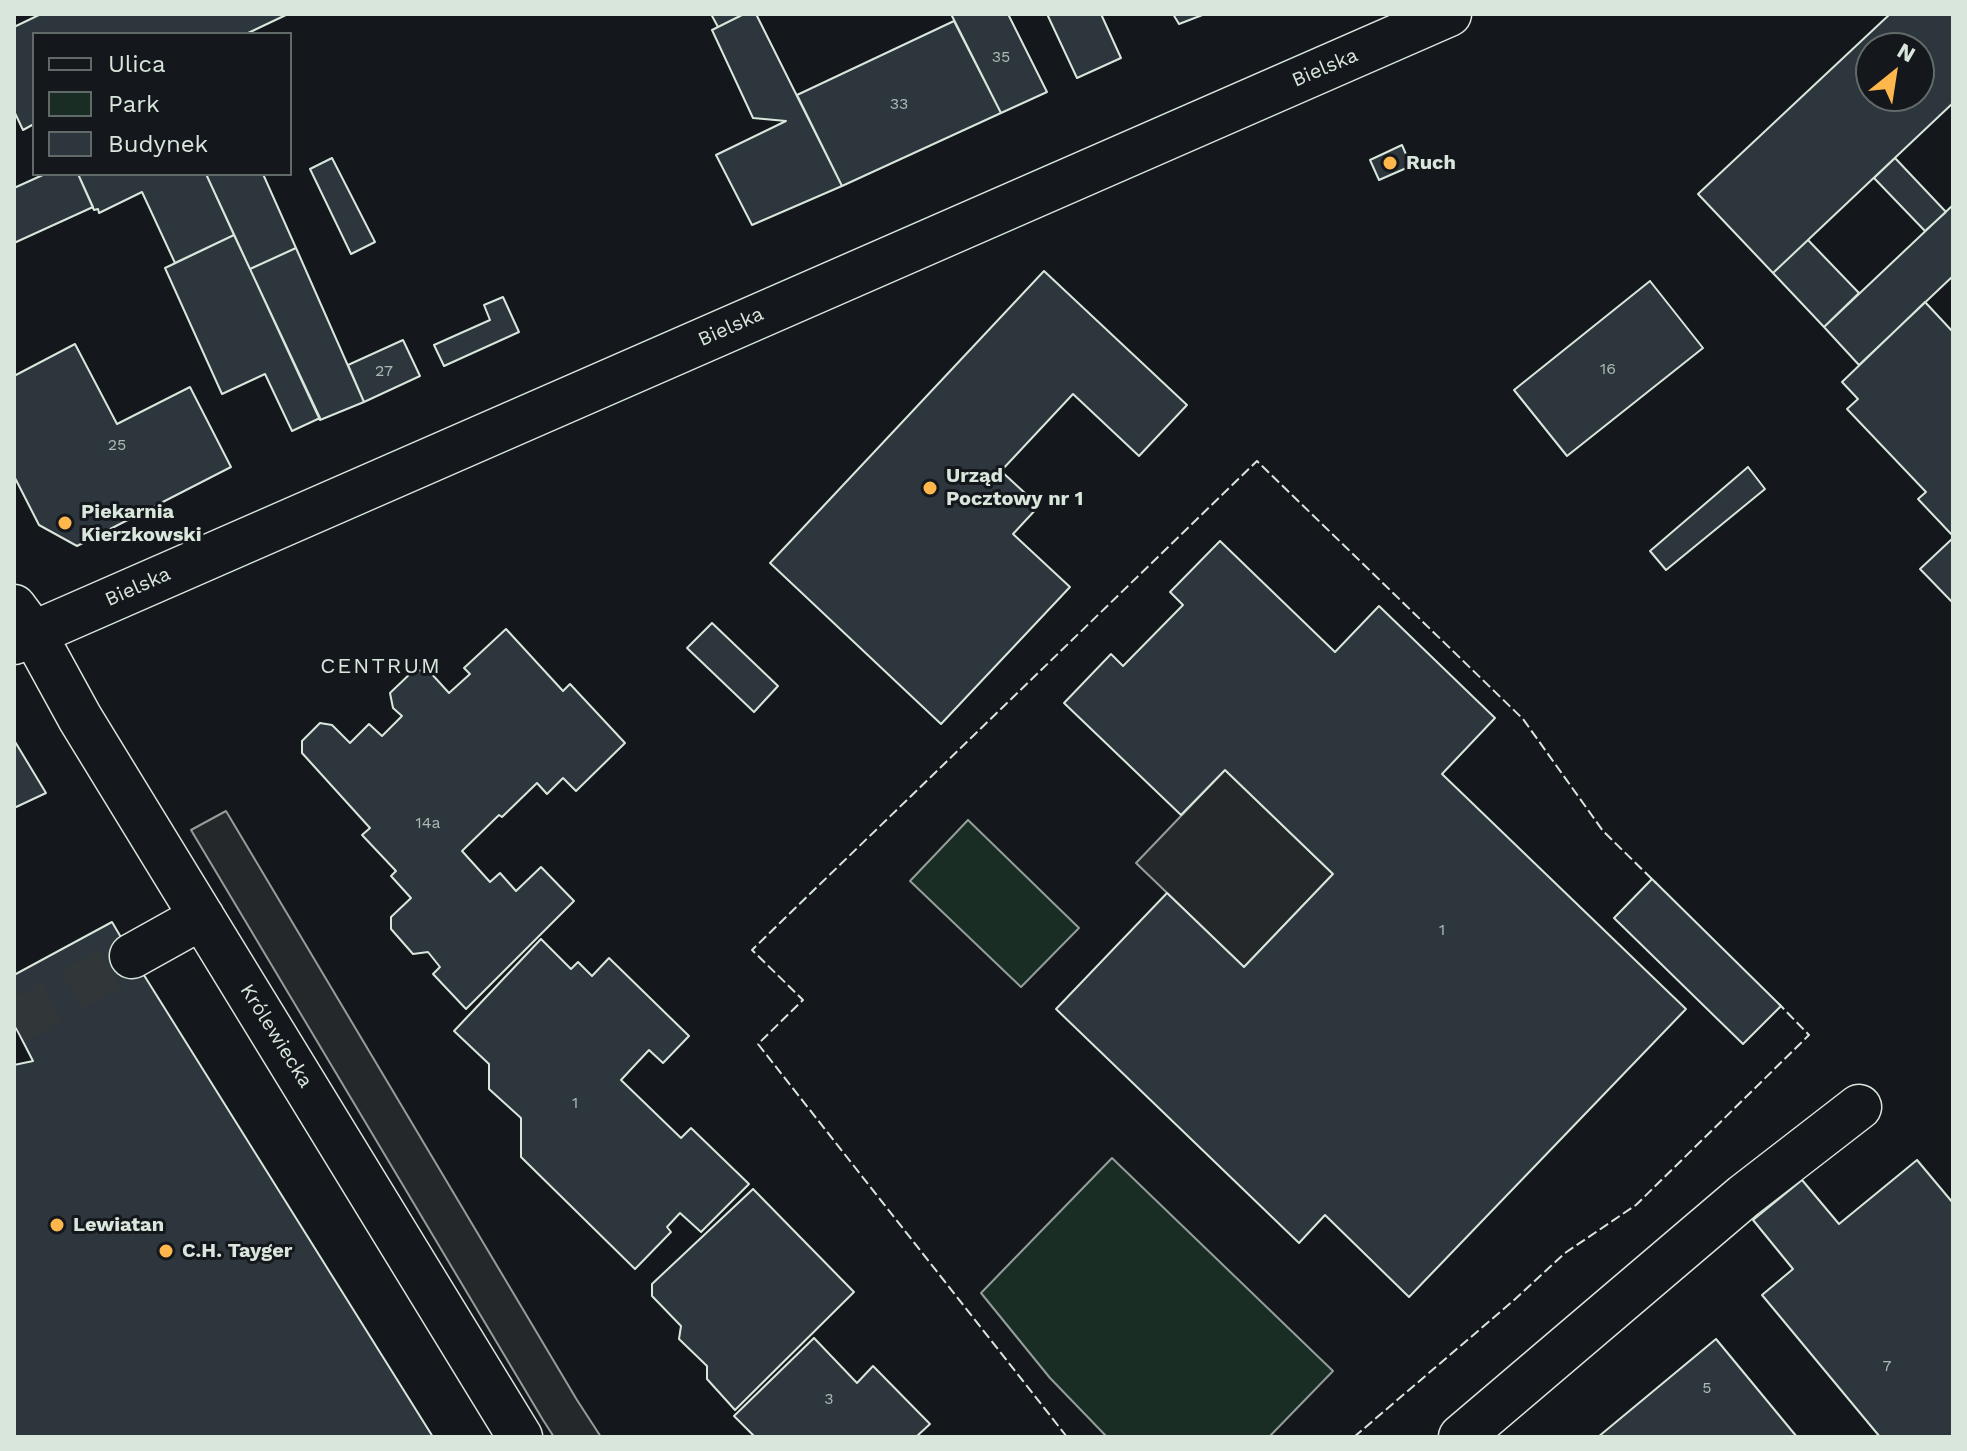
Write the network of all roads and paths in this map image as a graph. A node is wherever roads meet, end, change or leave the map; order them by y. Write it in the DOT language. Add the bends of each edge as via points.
graph roads {
  1 [pos="1449,14"];
  2 [pos="21,628"];
  3 [pos="202,917"];
  4 [pos="132,956"];
  5 [pos="1859,1107"];
  6 [pos="520,1437"];
  7 [pos="1461,1437"];
  1 -- 2 [label="street, Bielska"];
  2 -- 3 [label="street, Królewiecka"];
  3 -- 4 [label="street"];
  3 -- 6 [label="street, Królewiecka"];
  5 -- 7 [label="street" via="1744,1196"];
}
